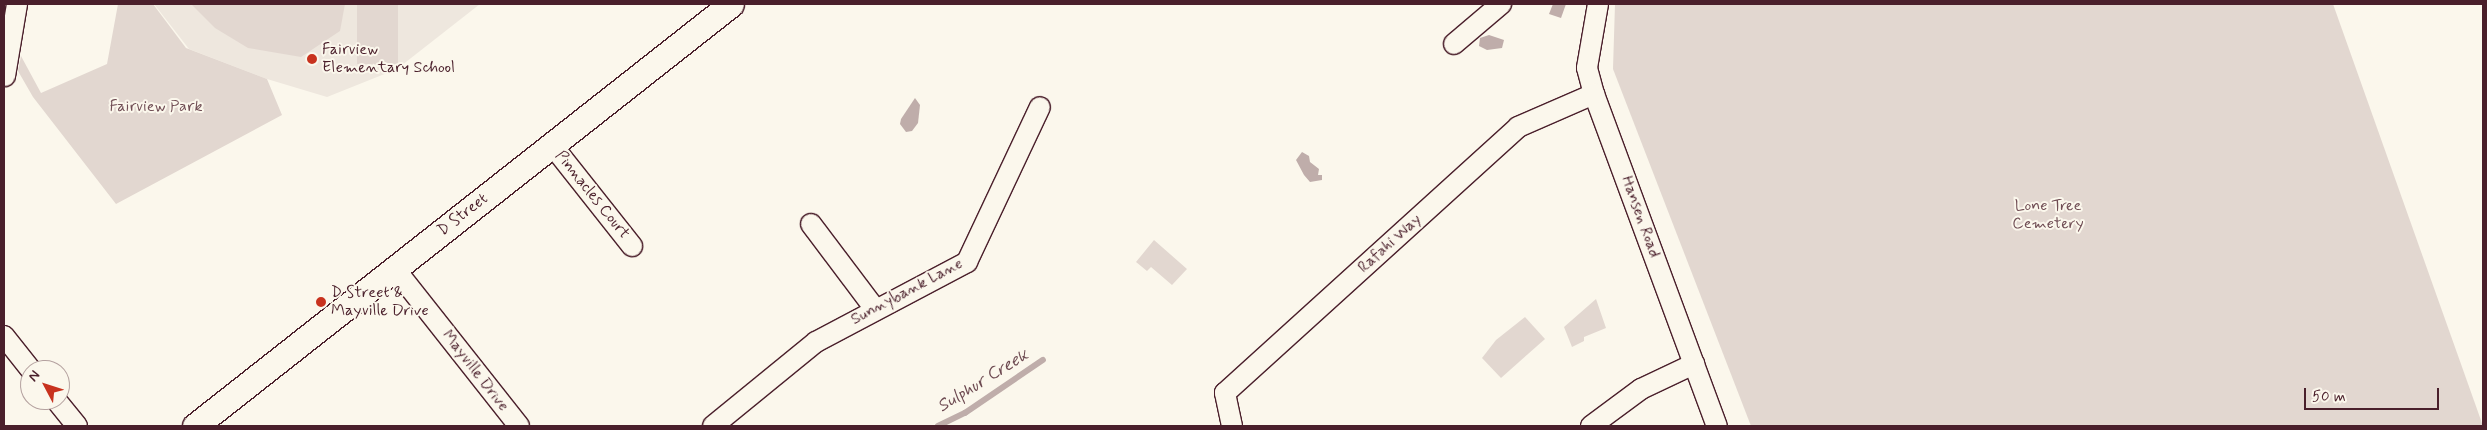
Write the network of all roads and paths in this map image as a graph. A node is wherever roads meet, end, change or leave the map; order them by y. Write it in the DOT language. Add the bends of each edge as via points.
graph roads {
  1 [pos="17,4"];
  2 [pos="730,4"];
  3 [pos="1501,4"];
  4 [pos="1598,4"];
  5 [pos="1454,44"];
  6 [pos="6,76"];
  7 [pos="1594,94"];
  8 [pos="1040,107"];
  9 [pos="552,145"];
  10 [pos="811,224"];
  11 [pos="632,246"];
  12 [pos="395,269"];
  13 [pos="875,309"];
  14 [pos="4,336"];
  15 [pos="23,360"];
  16 [pos="1694,364"];
  17 [pos="64,410"];
  18 [pos="77,426"];
  19 [pos="195,426"];
  20 [pos="518,426"];
  21 [pos="713,426"];
  22 [pos="1232,426"];
  23 [pos="1591,426"];
  24 [pos="1717,426"];
  1 -- 6 [label="street"];
  2 -- 9 [label="main road, D Street"];
  3 -- 5 [label="street"];
  4 -- 7 [label="street, Hansen Road" via="1588,68"];
  7 -- 16 [label="street, Hansen Road"];
  7 -- 22 [label="street, Rafahi Way" via="1518,126 1225,393"];
  8 -- 13 [label="street, Sunnybank Lane" via="967,262"];
  9 -- 11 [label="street, Pinnacles Court"];
  9 -- 12 [label="main road, D Street"];
  10 -- 13 [label="street"];
  12 -- 19 [label="main road, D Street"];
  12 -- 20 [label="street, Mayville Drive"];
  13 -- 21 [label="street, Sunnybank Lane" via="816,342"];
  14 -- 15 [label="street"];
  16 -- 23 [label="street" via="1641,388"];
  16 -- 24 [label="street, Hansen Road"];
  17 -- 18 [label="street"];
}
